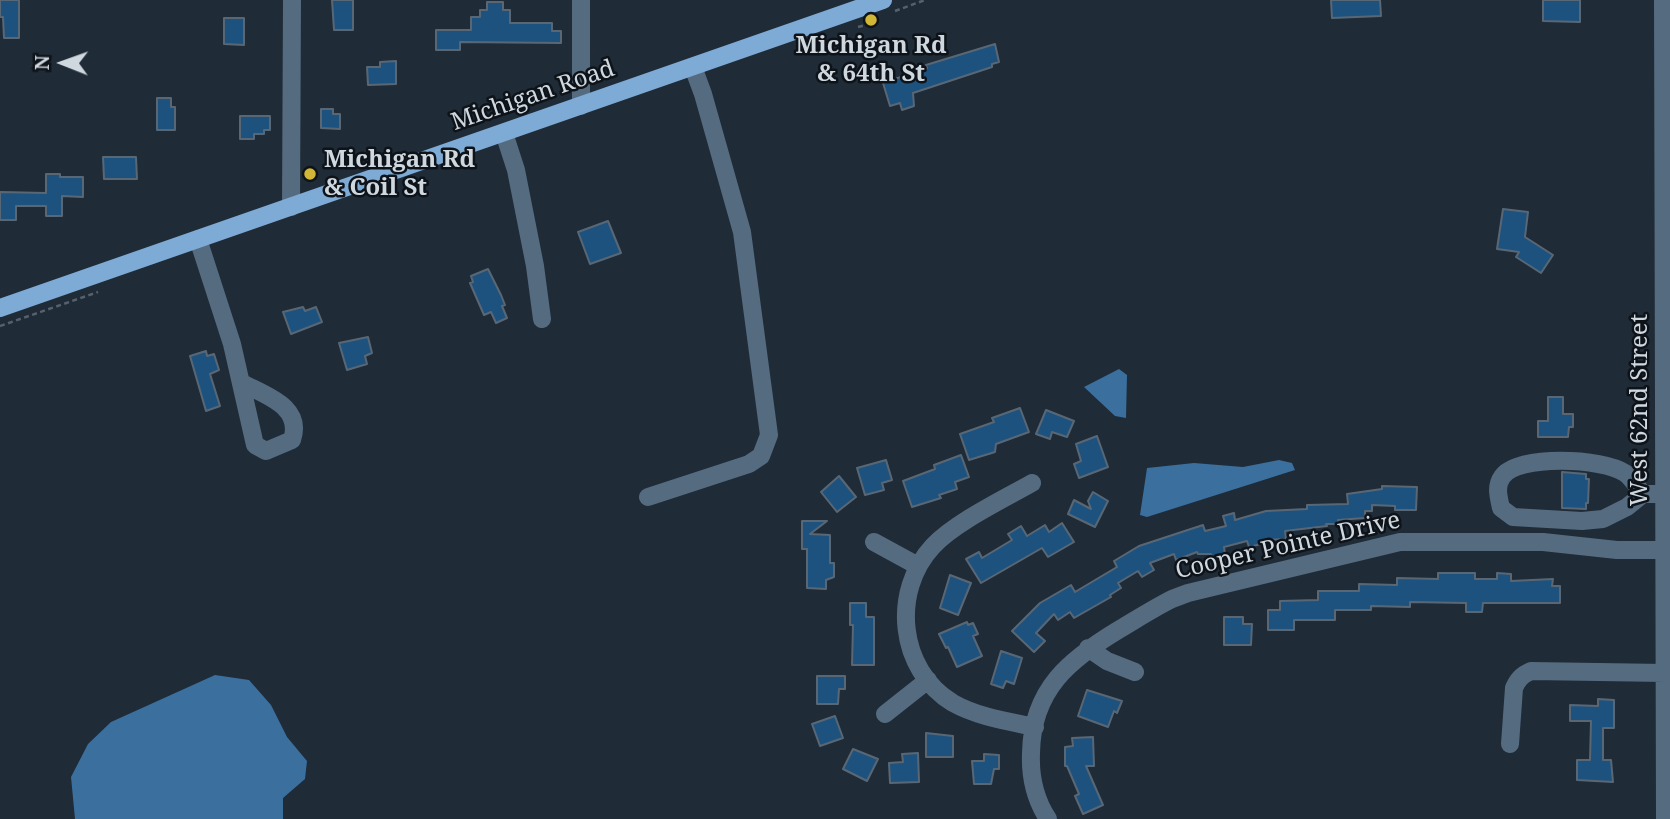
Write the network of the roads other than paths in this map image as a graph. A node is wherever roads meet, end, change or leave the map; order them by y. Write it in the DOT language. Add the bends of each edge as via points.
graph roads {
  1 [pos="292,0"];
  2 [pos="581,0"];
  3 [pos="883,0"];
  4 [pos="1663,0"];
  5 [pos="853,5"];
  6 [pos="692,66"];
  7 [pos="581,106"];
  8 [pos="503,132"];
  9 [pos="291,207"];
  10 [pos="198,239"];
  11 [pos="0,308"];
  12 [pos="542,319"];
  13 [pos="242,383"];
  14 [pos="1667,405"];
  15 [pos="1032,482"];
  16 [pos="1643,494"];
  17 [pos="1664,494"];
  18 [pos="648,497"];
  19 [pos="874,542"];
  20 [pos="1665,550"];
  21 [pos="918,566"];
  22 [pos="1088,648"];
  23 [pos="1135,672"];
  24 [pos="1665,673"];
  25 [pos="928,680"];
  26 [pos="885,714"];
  27 [pos="1035,727"];
  28 [pos="1510,744"];
  29 [pos="1667,755"];
  30 [pos="1048,819"];
  31 [pos="1665,819"];
  1 -- 9 [label="street"];
  2 -- 7 [label="street"];
  3 -- 5 [label="main road, Michigan Road"];
  4 -- 14 [label="street, West 62nd Street"];
  5 -- 6 [label="main road, Michigan Road"];
  6 -- 7 [label="main road, Michigan Road"];
  6 -- 18 [label="street" via="742,232 769,435 761,456 749,464"];
  7 -- 8 [label="main road, Michigan Road"];
  8 -- 9 [label="main road, Michigan Road"];
  8 -- 12 [label="street" via="516,170"];
  9 -- 10 [label="main road, Michigan Road"];
  10 -- 11 [label="main road, Michigan Road"];
  10 -- 13 [label="street"];
  14 -- 17 [label="street, West 62nd Street"];
  15 -- 21 [label="street" via="946,534"];
  16 -- 16 [label="street" via="1625,473 1598,462 1577,460 1512,467 1501,478 1497,492 1501,508 1514,517 1582,521 1603,519"];
  16 -- 17 [label="street"];
  17 -- 20 [label="street, West 62nd Street"];
  19 -- 21 [label="street"];
  20 -- 22 [label="street, Cooper Pointe Drive" via="1543,542 1392,543 1183,594"];
  20 -- 24 [label="street, West 62nd Street"];
  21 -- 25 [label="street" via="910,584 906,624 912,650"];
  22 -- 23 [label="street"];
  22 -- 27 [label="street, Cooper Pointe Drive" via="1051,685"];
  24 -- 28 [label="street" via="1524,674 1514,688"];
  24 -- 29 [label="street, West 62nd Street"];
  25 -- 26 [label="street"];
  25 -- 27 [label="street" via="964,709"];
  27 -- 30 [label="street, Cooper Pointe Drive" via="1032,778"];
  29 -- 31 [label="street, West 62nd Street"];
}
